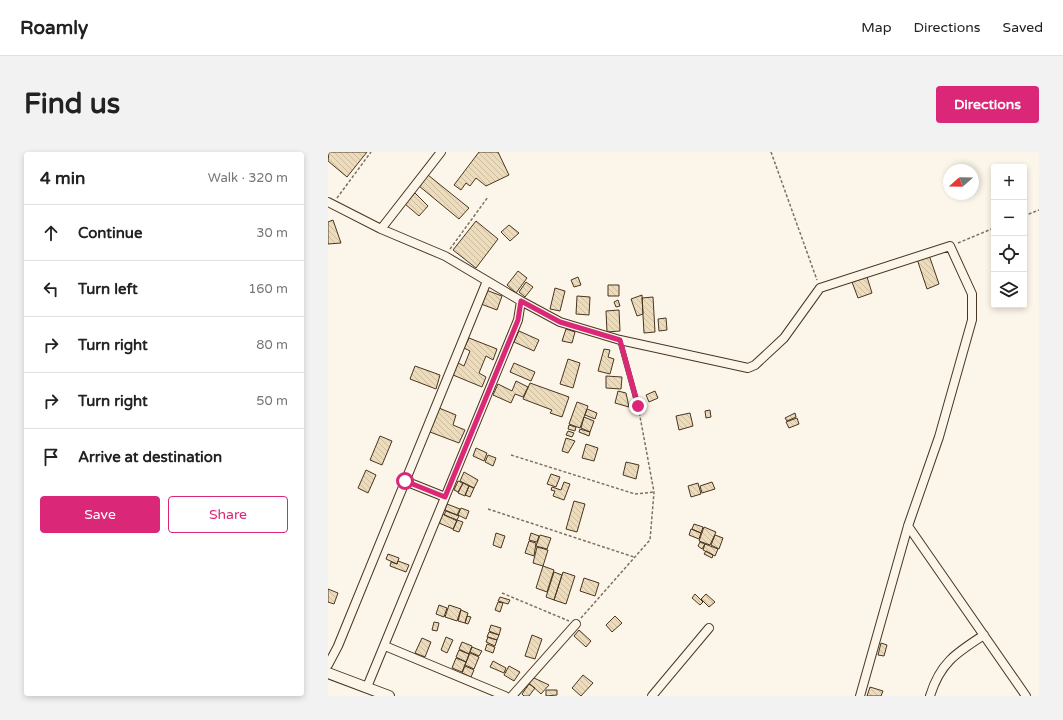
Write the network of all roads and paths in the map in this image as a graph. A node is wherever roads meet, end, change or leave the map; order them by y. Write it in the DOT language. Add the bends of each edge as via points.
graph roads {
  1 [pos="371,152"];
  2 [pos="441,152"];
  3 [pos="771,152"];
  4 [pos="488,197"];
  5 [pos="330,203"];
  6 [pos="1039,210"];
  7 [pos="1027,215"];
  8 [pos="381,229"];
  9 [pos="991,229"];
  10 [pos="950,246"];
  11 [pos="445,256"];
  12 [pos="487,281"];
  13 [pos="820,288"];
  14 [pos="521,301"];
  15 [pos="620,340"];
  16 [pos="638,406"];
  17 [pos="511,455"];
  18 [pos="405,481"];
  19 [pos="654,492"];
  20 [pos="445,497"];
  21 [pos="488,509"];
  22 [pos="908,526"];
  23 [pos="635,557"];
  24 [pos="502,593"];
  25 [pos="576,624"];
  26 [pos="709,628"];
  27 [pos="984,635"];
  28 [pos="385,646"];
  29 [pos="328,665"];
  30 [pos="328,673"];
  31 [pos="367,687"];
  32 [pos="389,696"];
  33 [pos="505,696"];
  34 [pos="512,696"];
  35 [pos="652,696"];
  36 [pos="860,696"];
  37 [pos="930,696"];
  38 [pos="1026,696"];
  1 -- 5 [label="path"];
  2 -- 8 [label="street"];
  3 -- 13 [label="path"];
  4 -- 11 [label="path"];
  5 -- 8 [label="street"];
  6 -- 7 [label="path"];
  8 -- 11 [label="street"];
  9 -- 10 [label="path"];
  10 -- 13 [label="street"];
  10 -- 22 [label="street" via="972,294 972,320 939,437"];
  11 -- 12 [label="street"];
  12 -- 14 [label="street"];
  12 -- 18 [label="street"];
  13 -- 15 [label="street" via="784,338 755,365 748,368"];
  14 -- 15 [label="street" via="560,322"];
  14 -- 20 [label="street" via="518,320"];
  15 -- 16 [label="lane"];
  16 -- 19 [label="path"];
  17 -- 19 [label="path" via="635,494"];
  18 -- 20 [label="street"];
  18 -- 29 [label="street"];
  19 -- 23 [label="path" via="650,540"];
  20 -- 28 [label="street"];
  21 -- 23 [label="path"];
  22 -- 27 [label="street"];
  22 -- 36 [label="street"];
  23 -- 25 [label="path"];
  24 -- 25 [label="path"];
  25 -- 34 [label="street"];
  26 -- 35 [label="street"];
  27 -- 37 [label="street" via="948,661 938,674"];
  27 -- 38 [label="street"];
  28 -- 31 [label="street"];
  28 -- 33 [label="street"];
  30 -- 31 [label="street"];
  31 -- 32 [label="street"];
}
